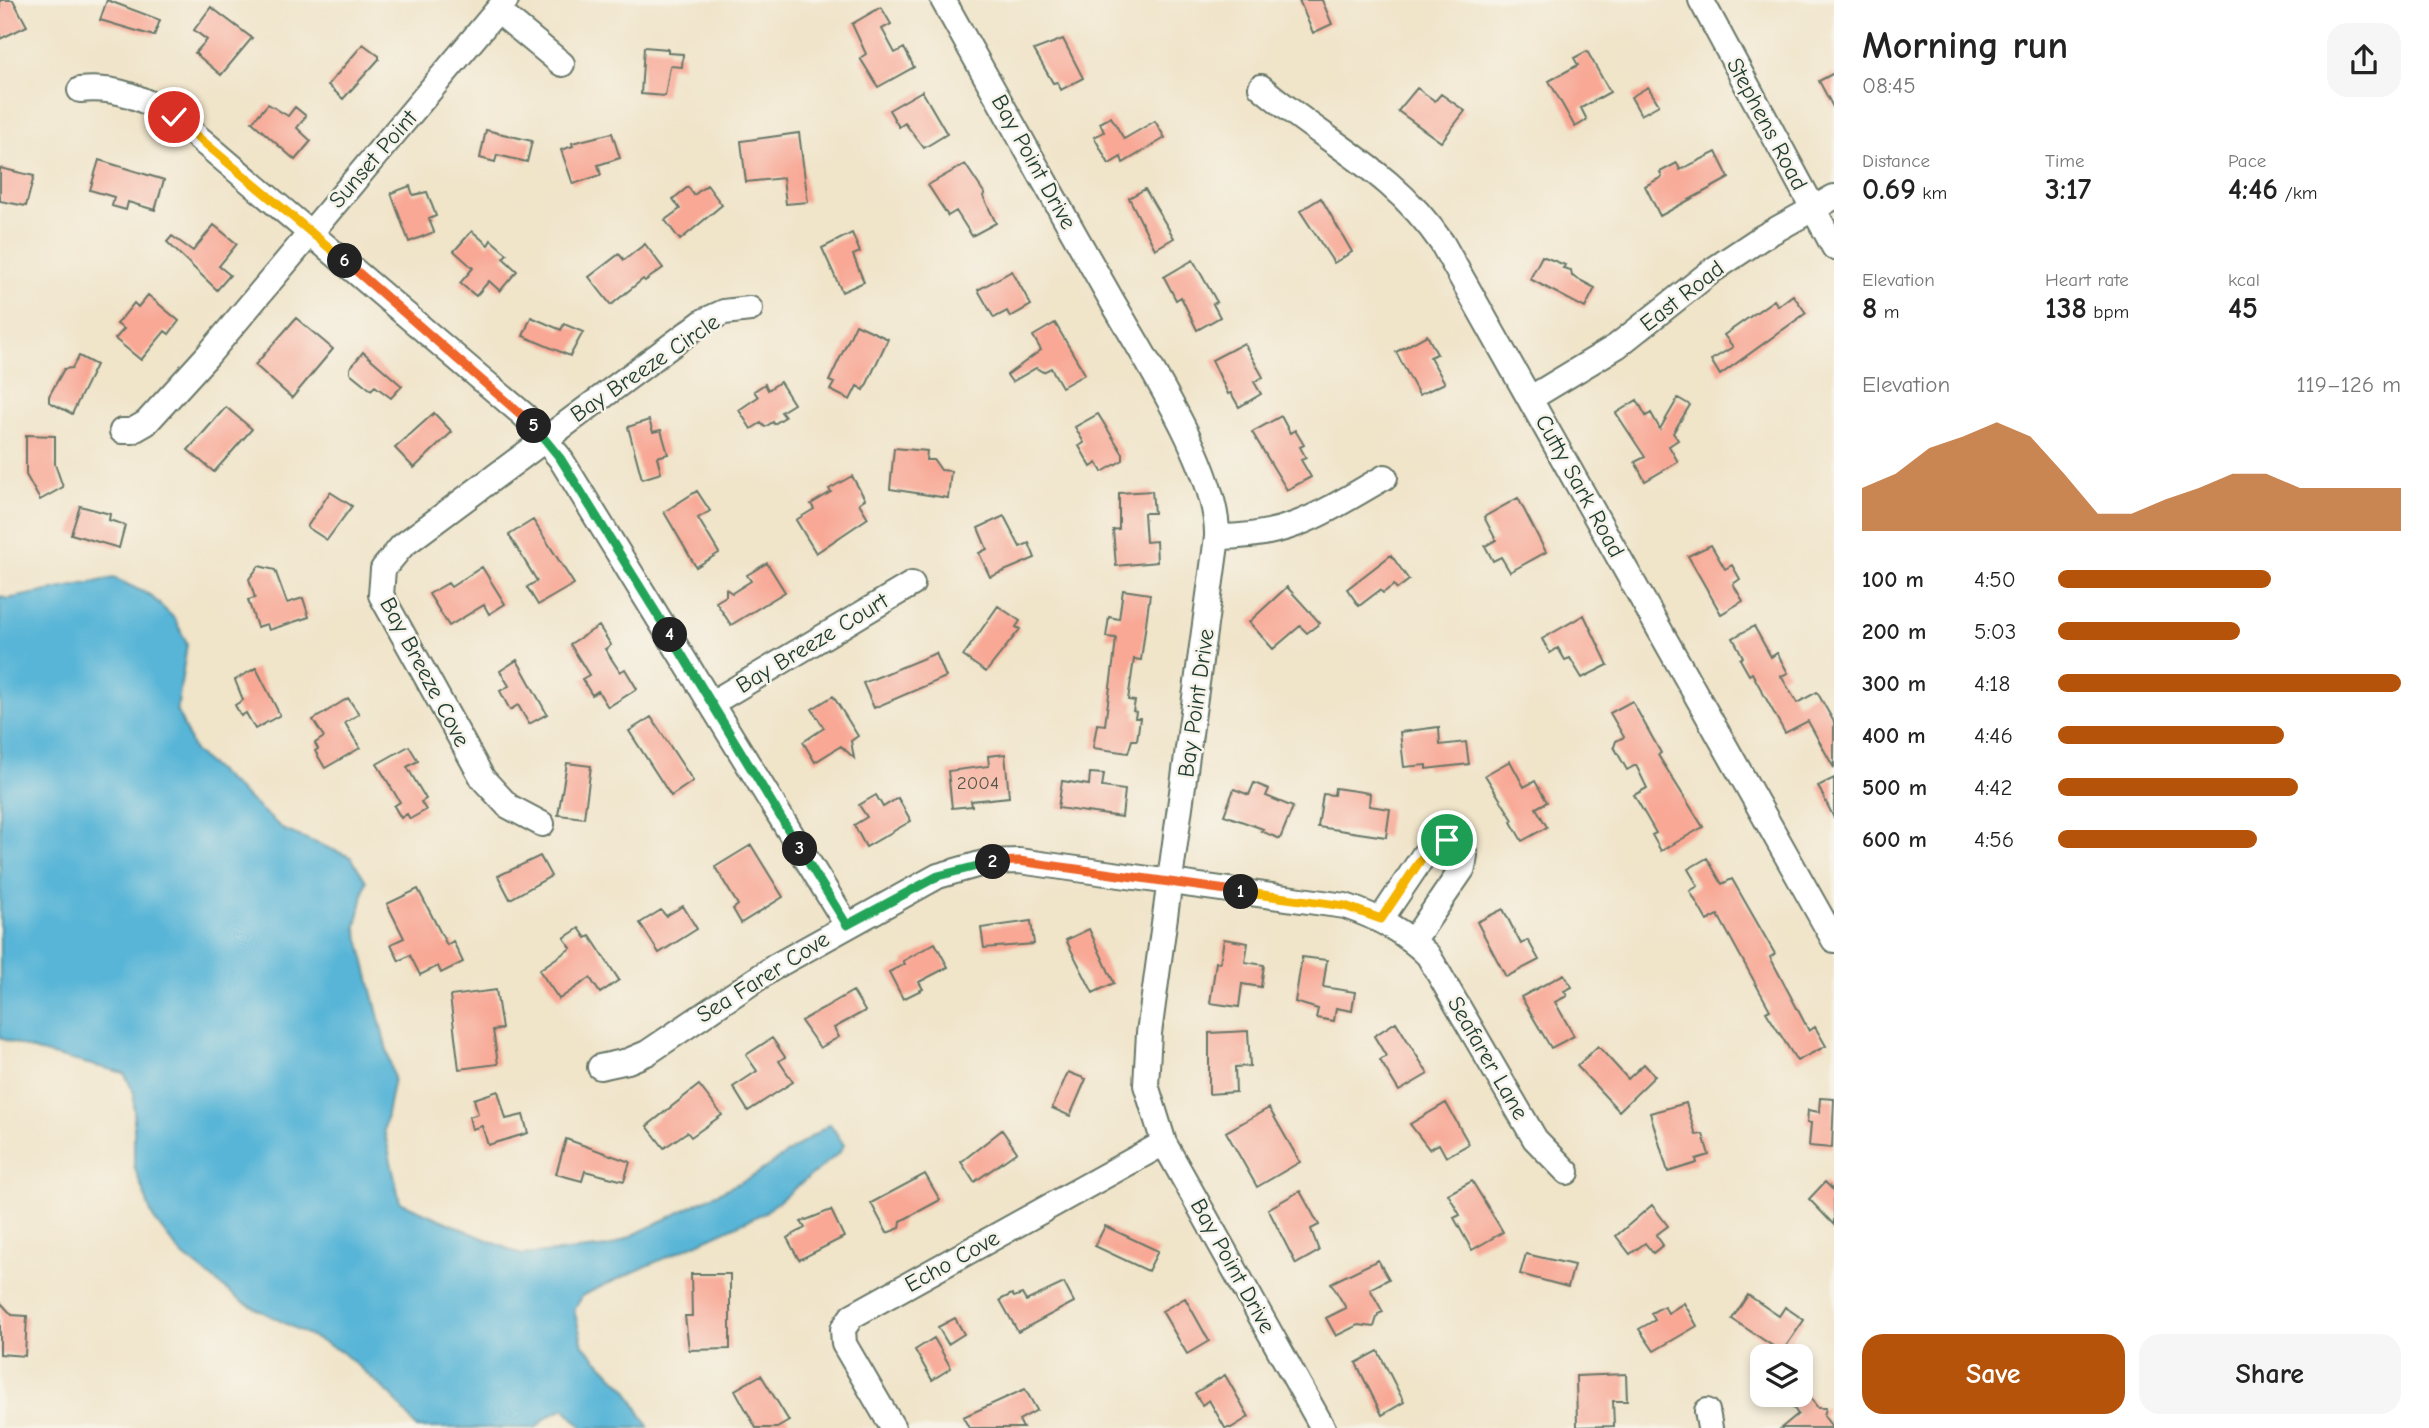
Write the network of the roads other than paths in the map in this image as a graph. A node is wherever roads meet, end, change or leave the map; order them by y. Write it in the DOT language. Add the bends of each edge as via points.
graph roads {
  1 [pos="943,0"];
  2 [pos="1701,0"];
  3 [pos="502,6"];
  4 [pos="562,64"];
  5 [pos="1262,88"];
  6 [pos="80,90"];
  7 [pos="1834,197"];
  8 [pos="1812,208"];
  9 [pos="310,232"];
  10 [pos="1834,247"];
  11 [pos="750,309"];
  12 [pos="1531,398"];
  13 [pos="122,431"];
  14 [pos="544,437"];
  15 [pos="1385,478"];
  16 [pos="1217,537"];
  17 [pos="912,584"];
  18 [pos="712,703"];
  19 [pos="542,824"];
  20 [pos="1171,882"];
  21 [pos="1381,919"];
  22 [pos="847,925"];
  23 [pos="1834,940"];
  24 [pos="1413,941"];
  25 [pos="600,1067"];
  26 [pos="1164,1143"];
  27 [pos="1567,1172"];
  28 [pos="893,1428"];
  29 [pos="1324,1428"];
  1 -- 16 [label="street, Bay Point Drive" via="1201,465 1211,489"];
  2 -- 8 [label="street, Stephens Road"];
  3 -- 4 [label="street"];
  3 -- 9 [label="street, Sunset Point"];
  5 -- 12 [label="street, Cutty Sark Road" via="1389,182 1422,213"];
  6 -- 9 [label="street" via="117,90 152,103"];
  7 -- 8 [label="street, East Road"];
  8 -- 10 [label="street, Stephens Road"];
  8 -- 12 [label="street, East Road" via="1713,270 1618,346"];
  9 -- 13 [label="street, Sunset Point" via="146,423"];
  9 -- 14 [label="street"];
  11 -- 14 [label="street, Bay Breeze Circle" via="724,312 704,321"];
  12 -- 23 [label="street, Cutty Sark Road"];
  14 -- 18 [label="street"];
  14 -- 19 [label="street, Bay Breeze Cove" via="402,546 389,559 380,582 395,625 483,779 508,806"];
  15 -- 16 [label="street" via="1285,530"];
  16 -- 20 [label="street, Bay Point Drive"];
  17 -- 18 [label="street, Bay Breeze Court"];
  18 -- 22 [label="street"];
  20 -- 21 [label="street, Seafarer Lane" via="1345,906"];
  20 -- 22 [label="street, Sea Farer Cove" via="1019,861 987,862 938,876"];
  20 -- 26 [label="street, Bay Point Drive" via="1146,1085"];
  21 -- 24 [label="street, Seafarer Lane"];
  21 -- 24 [label="street" via="1430,846 1438,841 1454,842 1465,855 1463,868"];
  22 -- 25 [label="street, Sea Farer Cove" via="776,966 647,1053"];
  24 -- 27 [label="street, Seafarer Lane" via="1428,955 1535,1139"];
  26 -- 28 [label="street, Echo Cove" via="833,1329"];
  26 -- 29 [label="street, Bay Point Drive"];
}
